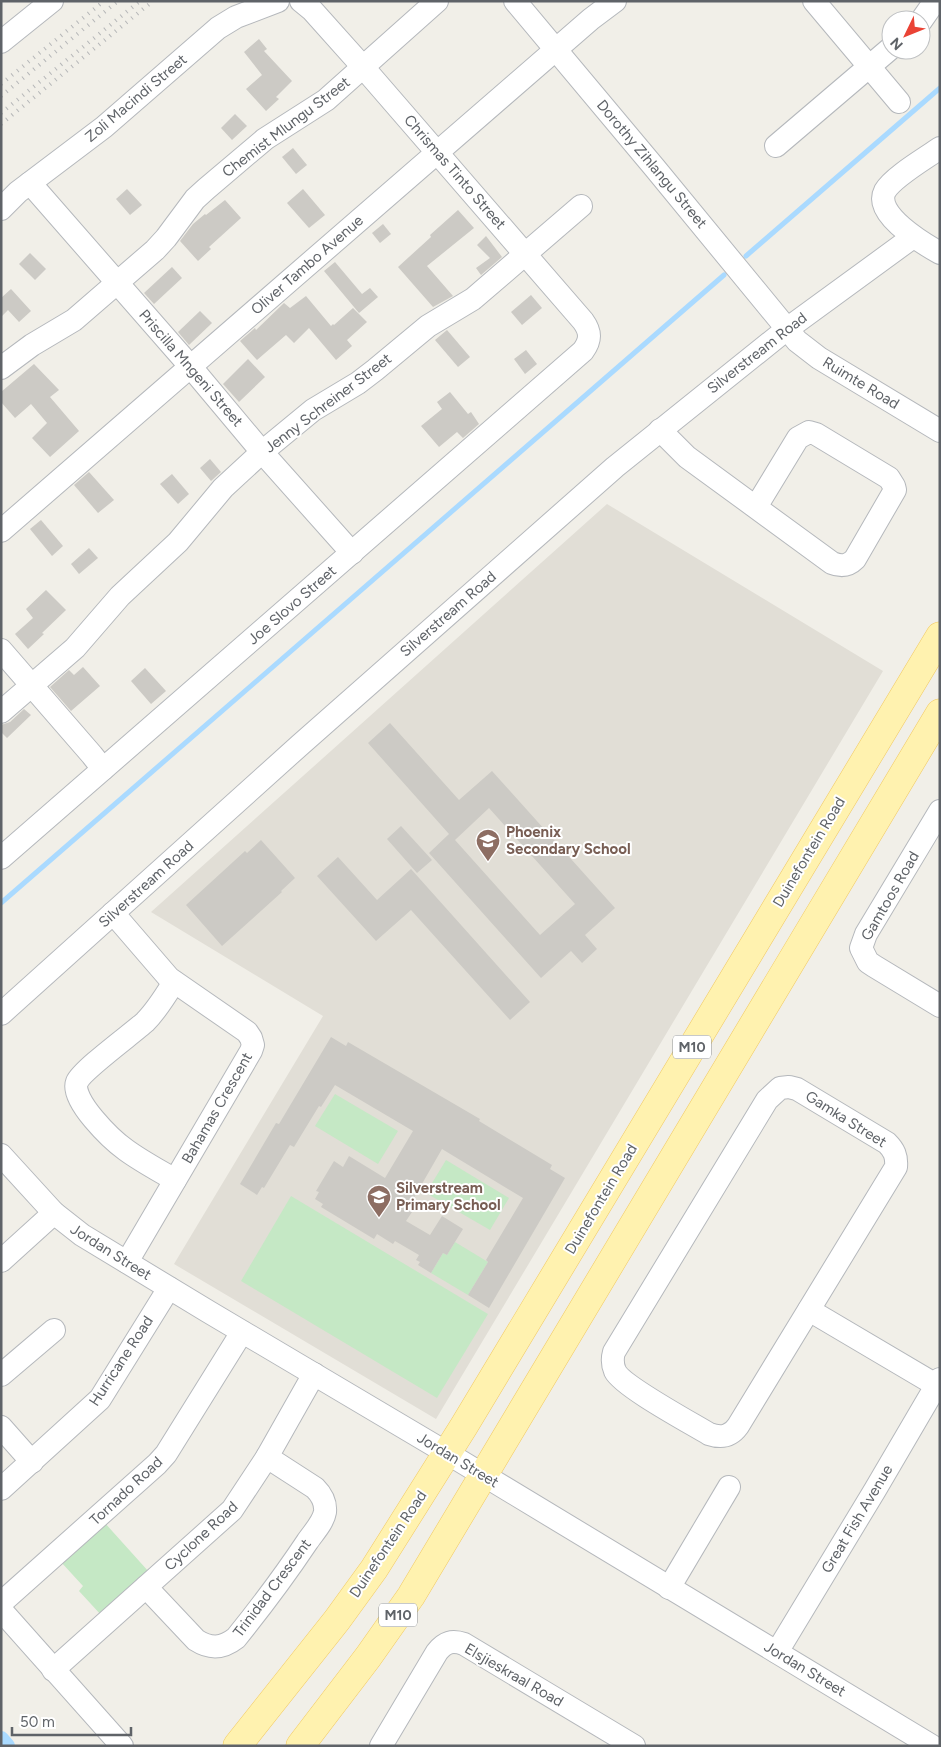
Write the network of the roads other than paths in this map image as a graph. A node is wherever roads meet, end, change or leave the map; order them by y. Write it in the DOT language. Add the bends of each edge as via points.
graph roads {
  1 [pos="52,1"];
  2 [pos="278,1"];
  3 [pos="301,1"];
  4 [pos="437,1"];
  5 [pos="515,1"];
  6 [pos="615,1"];
  7 [pos="814,1"];
  8 [pos="1,42"];
  9 [pos="556,49"];
  10 [pos="881,56"];
  11 [pos="869,66"];
  12 [pos="363,67"];
  13 [pos="899,102"];
  14 [pos="776,146"];
  15 [pos="940,148"];
  16 [pos="437,152"];
  17 [pos="30,183"];
  18 [pos="582,206"];
  19 [pos="1,209"];
  20 [pos="913,237"];
  21 [pos="940,253"];
  22 [pos="526,254"];
  23 [pos="117,284"];
  24 [pos="786,329"];
  25 [pos="583,351"];
  26 [pos="190,366"];
  27 [pos="1,368"];
  28 [pos="660,430"];
  29 [pos="940,431"];
  30 [pos="262,452"];
  31 [pos="756,507"];
  32 [pos="1,531"];
  33 [pos="352,553"];
  34 [pos="940,636"];
  35 [pos="1,650"];
  36 [pos="32,686"];
  37 [pos="1,712"];
  38 [pos="940,713"];
  39 [pos="103,769"];
  40 [pos="940,811"];
  41 [pos="1,858"];
  42 [pos="113,913"];
  43 [pos="174,982"];
  44 [pos="940,1006"];
  45 [pos="1,1014"];
  46 [pos="1,1155"];
  47 [pos="174,1180"];
  48 [pos="54,1213"];
  49 [pos="1,1261"];
  50 [pos="127,1262"];
  51 [pos="169,1288"];
  52 [pos="809,1310"];
  53 [pos="54,1330"];
  54 [pos="242,1332"];
  55 [pos="314,1374"];
  56 [pos="1,1375"];
  57 [pos="938,1382"];
  58 [pos="1,1427"];
  59 [pos="447,1454"];
  60 [pos="267,1457"];
  61 [pos="32,1462"];
  62 [pos="482,1475"];
  63 [pos="729,1487"];
  64 [pos="1,1489"];
  65 [pos="146,1587"];
  66 [pos="669,1588"];
  67 [pos="1,1603"];
  68 [pos="1,1610"];
  69 [pos="777,1652"];
  70 [pos="53,1670"];
  71 [pos="918,1742"];
  72 [pos="122,1746"];
  73 [pos="237,1746"];
  74 [pos="300,1746"];
  75 [pos="381,1746"];
  76 [pos="634,1746"];
  1 -- 8 [label="street"];
  2 -- 17 [label="street, Zoli Macindi Street" via="225,22 98,131"];
  3 -- 12 [label="street, Chrismas Tinto Street"];
  4 -- 12 [label="street, Chemist Mlungu Street"];
  5 -- 9 [label="street, Dorothy Zihlangu Street"];
  6 -- 9 [label="street, Oliver Tambo Avenue"];
  7 -- 11 [label="street"];
  9 -- 16 [label="street, Oliver Tambo Avenue"];
  9 -- 24 [label="street, Dorothy Zihlangu Street"];
  10 -- 11 [label="street"];
  11 -- 13 [label="street"];
  11 -- 14 [label="street"];
  12 -- 16 [label="street, Chrismas Tinto Street"];
  12 -- 23 [label="street, Chemist Mlungu Street" via="317,107 265,139 206,188 166,238"];
  15 -- 20 [label="street" via="894,181 884,193 884,201 892,217"];
  16 -- 22 [label="street, Chrismas Tinto Street"];
  16 -- 26 [label="street, Oliver Tambo Avenue"];
  17 -- 19 [label="street, Zoli Macindi Street"];
  17 -- 23 [label="street, Priscilla Mngeni Street"];
  18 -- 22 [label="street, Jenny Schreiner Street"];
  20 -- 21 [label="street"];
  20 -- 24 [label="street, Silverstream Road"];
  22 -- 25 [label="street, Chrismas Tinto Street" via="588,328 590,339"];
  22 -- 30 [label="street, Jenny Schreiner Street" via="473,299 428,326 375,370 313,410"];
  23 -- 26 [label="street, Priscilla Mngeni Street"];
  23 -- 27 [label="street, Chemist Mlungu Street" via="74,320"];
  24 -- 28 [label="street, Silverstream Road"];
  24 -- 29 [label="street, Ruimte Road" via="819,358"];
  25 -- 33 [label="street, Joe Slovo Street"];
  26 -- 30 [label="street, Priscilla Mngeni Street"];
  26 -- 32 [label="street, Oliver Tambo Avenue"];
  28 -- 31 [label="street" via="687,457"];
  28 -- 42 [label="street, Silverstream Road"];
  30 -- 33 [label="street, Priscilla Mngeni Street"];
  30 -- 36 [label="street, Jenny Schreiner Street" via="214,497 178,542 125,591 75,648"];
  31 -- 31 [label="street" via="798,438 809,432 889,478 894,486 894,494 855,559 844,566 832,563"];
  33 -- 39 [label="street, Joe Slovo Street"];
  34 -- 59 [label="main road, Duinefontein Road / M10"];
  35 -- 36 [label="street"];
  36 -- 37 [label="street, Jenny Schreiner Street"];
  36 -- 39 [label="street"];
  38 -- 62 [label="main road, M10"];
  39 -- 41 [label="street, Joe Slovo Street"];
  40 -- 44 [label="street, Gamtoos Road" via="866,934 861,948 868,962"];
  42 -- 43 [label="street, Bahamas Crescent"];
  42 -- 45 [label="street, Silverstream Road"];
  43 -- 47 [label="street, Bahamas Crescent" via="241,1027 251,1038 252,1045"];
  43 -- 47 [label="street" via="146,1021 85,1072 76,1089 78,1098 110,1137"];
  46 -- 48 [label="street, Jordan Street"];
  47 -- 50 [label="street, Bahamas Crescent"];
  48 -- 49 [label="street"];
  48 -- 50 [label="street, Jordan Street" via="82,1235"];
  50 -- 51 [label="street, Jordan Street"];
  51 -- 54 [label="street, Jordan Street"];
  51 -- 61 [label="street, Hurricane Road" via="100,1399"];
  52 -- 52 [label="street, Gamka Street" via="730,1435 717,1437 709,1434 625,1384 614,1370 614,1352 767,1100 780,1088 789,1087 887,1143 897,1157 893,1174"];
  52 -- 57 [label="street, Great Fish Avenue"];
  53 -- 56 [label="street"];
  54 -- 55 [label="street, Jordan Street"];
  54 -- 67 [label="street, Tornado Road" via="166,1454"];
  55 -- 59 [label="street, Jordan Street"];
  55 -- 60 [label="street, Cyclone Road"];
  57 -- 69 [label="street, Great Fish Avenue"];
  58 -- 61 [label="street"];
  59 -- 62 [label="street, Jordan Street"];
  59 -- 73 [label="main road, Duinefontein Road / M10" via="374,1569"];
  60 -- 65 [label="street, Cyclone Road" via="232,1510"];
  60 -- 65 [label="street, Trinidad Crescent" via="315,1488 321,1494 325,1511 301,1551 236,1638 221,1647 203,1645"];
  61 -- 64 [label="street, Hurricane Road"];
  62 -- 66 [label="street, Jordan Street"];
  62 -- 74 [label="main road, M10" via="410,1596"];
  63 -- 66 [label="street"];
  65 -- 70 [label="street, Cyclone Road"];
  66 -- 69 [label="street, Jordan Street"];
  68 -- 70 [label="street"];
  69 -- 71 [label="street, Jordan Street"];
  70 -- 72 [label="street"];
  75 -- 76 [label="street, Elsjieskraal Road" via="437,1652 448,1642 464,1644"];
}
